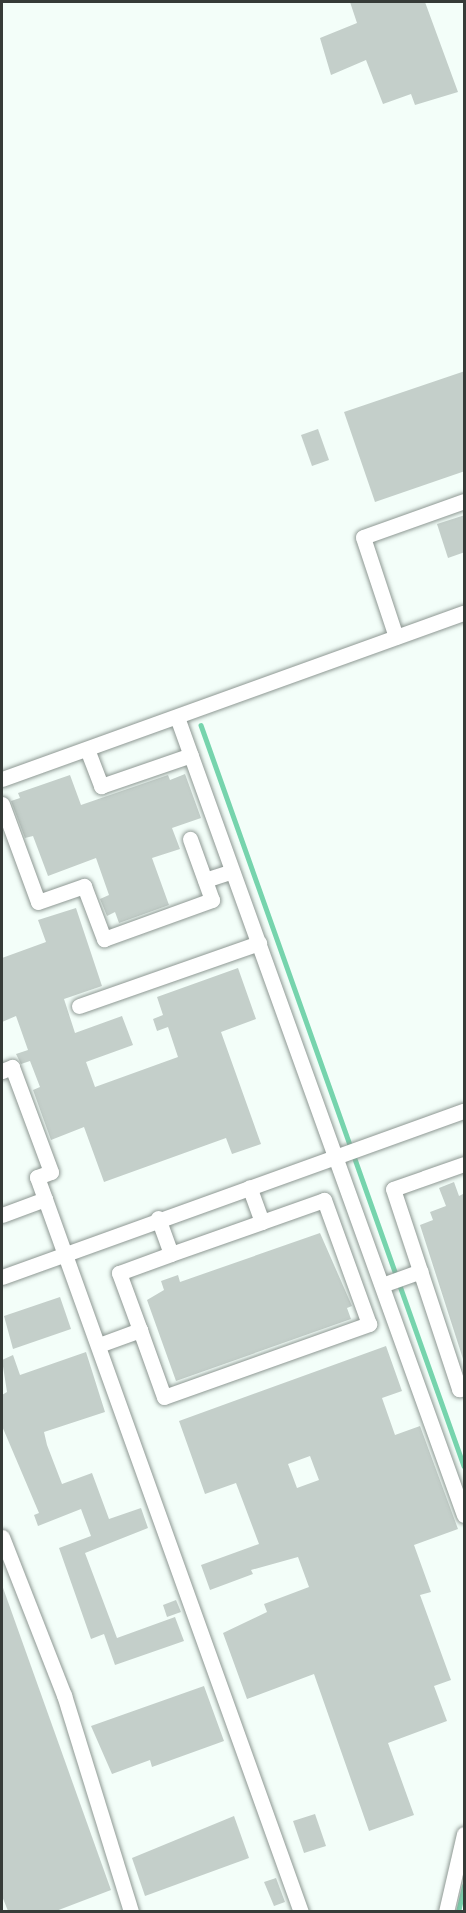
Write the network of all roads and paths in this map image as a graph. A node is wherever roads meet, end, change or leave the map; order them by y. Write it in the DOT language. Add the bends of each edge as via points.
graph roads {
  1 [pos="465,501"];
  2 [pos="465,613"];
  3 [pos="396,637"];
  4 [pos="177,717"];
  5 [pos="87,748"];
  6 [pos="191,755"];
  7 [pos="2,779"];
  8 [pos="2,804"];
  9 [pos="190,840"];
  10 [pos="232,871"];
  11 [pos="205,880"];
  12 [pos="259,943"];
  13 [pos="79,1006"];
  14 [pos="2,1071"];
  15 [pos="464,1114"];
  16 [pos="347,1153"];
  17 [pos="465,1164"];
  18 [pos="249,1187"];
  19 [pos="45,1199"];
  20 [pos="2,1215"];
  21 [pos="158,1218"];
  22 [pos="262,1222"];
  23 [pos="66,1253"];
  24 [pos="171,1254"];
  25 [pos="415,1273"];
  26 [pos="2,1277"];
  27 [pos="387,1283"];
  28 [pos="140,1330"];
  29 [pos="99,1345"];
  30 [pos="465,1387"];
  31 [pos="465,1515"];
  32 [pos="2,1537"];
  33 [pos="465,1834"];
  34 [pos="131,1911"];
  35 [pos="301,1911"];
  36 [pos="446,1911"];
  1 -- 3 [label="street" via="363,537"];
  2 -- 3 [label="street"];
  3 -- 4 [label="street"];
  4 -- 5 [label="street"];
  4 -- 6 [label="street"];
  5 -- 6 [label="street" via="101,786"];
  5 -- 7 [label="street"];
  6 -- 10 [label="street"];
  8 -- 11 [label="street" via="38,903 84,886 104,939 212,900"];
  9 -- 11 [label="street"];
  10 -- 11 [label="street"];
  10 -- 12 [label="street"];
  12 -- 13 [label="street"];
  12 -- 16 [label="street"];
  14 -- 19 [label="street" via="12,1067 51,1172 38,1177"];
  15 -- 16 [label="street"];
  16 -- 18 [label="street"];
  16 -- 27 [label="street"];
  17 -- 25 [label="street" via="393,1189"];
  18 -- 21 [label="street"];
  18 -- 22 [label="street"];
  19 -- 20 [label="street"];
  19 -- 23 [label="street"];
  21 -- 23 [label="street"];
  21 -- 24 [label="street"];
  22 -- 24 [label="street"];
  22 -- 28 [label="street" via="324,1200 369,1324 164,1397"];
  23 -- 26 [label="street"];
  23 -- 29 [label="street"];
  24 -- 28 [label="street" via="119,1273"];
  25 -- 27 [label="street"];
  25 -- 30 [label="street" via="459,1389"];
  27 -- 31 [label="street"];
  28 -- 29 [label="street"];
  29 -- 35 [label="street"];
  32 -- 34 [label="street" via="64,1695"];
  33 -- 36 [label="street"];
}
